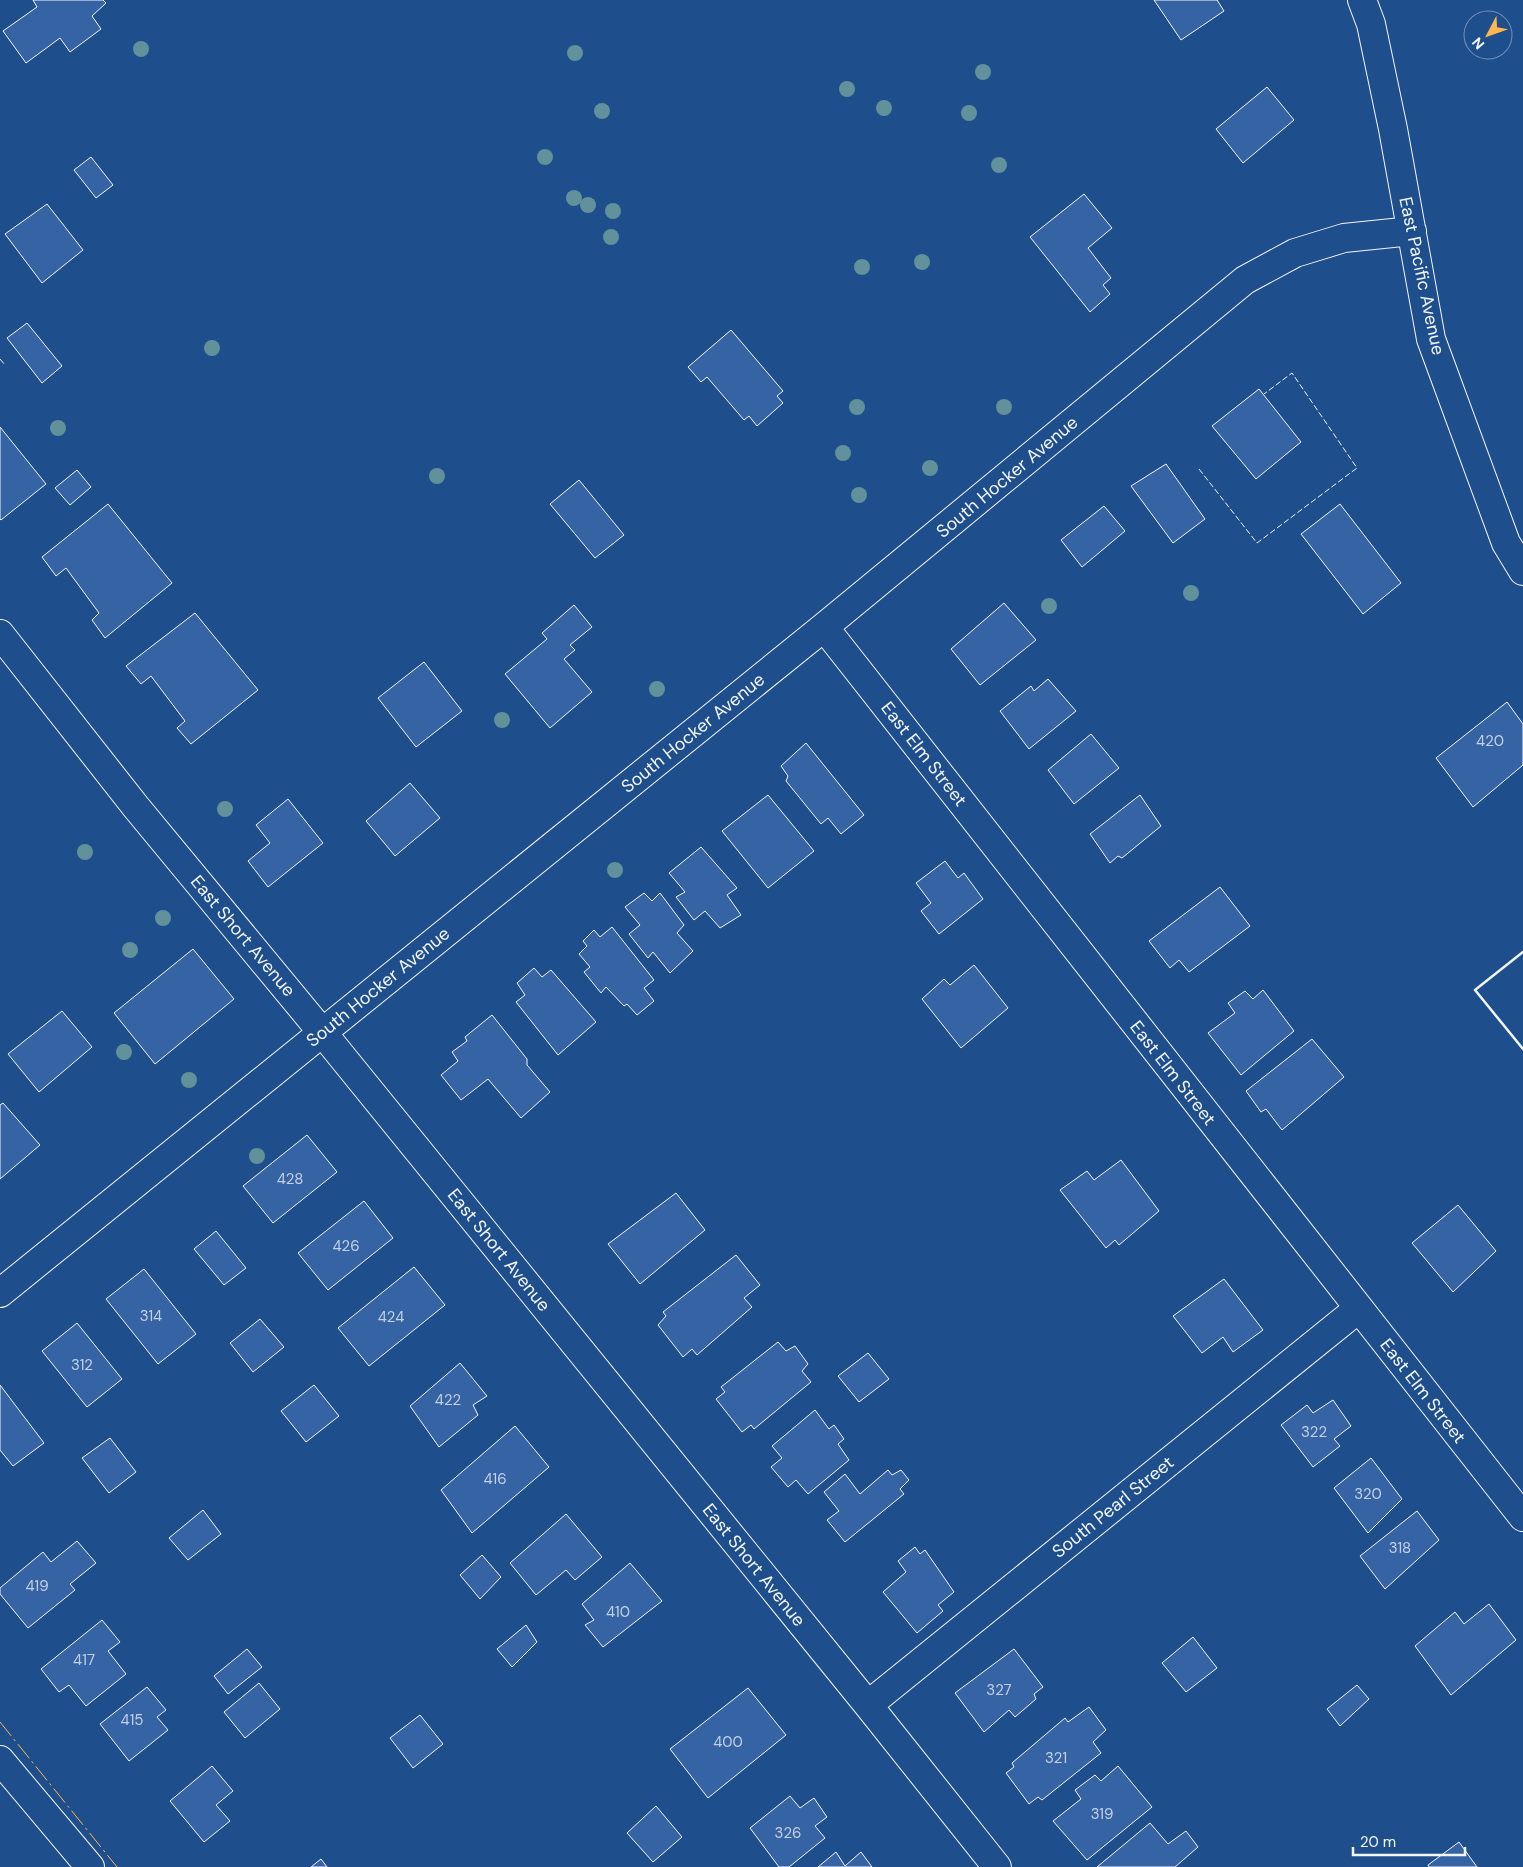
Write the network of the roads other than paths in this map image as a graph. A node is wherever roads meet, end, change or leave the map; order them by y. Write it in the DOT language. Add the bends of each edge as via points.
graph roads {
  1 [pos="1362,0"];
  2 [pos="1412,231"];
  3 [pos="1523,571"];
  4 [pos="824,627"];
  5 [pos="0,634"];
  6 [pos="322,1032"];
  7 [pos="0,1293"];
  8 [pos="1358,1309"];
  9 [pos="1523,1517"];
  10 [pos="868,1705"];
  11 [pos="0,1760"];
  12 [pos="90,1867"];
  13 [pos="997,1867"];
  1 -- 2 [label="street, East Pacific Avenue" via="1371,24"];
  2 -- 3 [label="street, East Pacific Avenue" via="1431,339 1506,543"];
  2 -- 4 [label="street, South Hocker Avenue" via="1344,238 1296,253 1245,280"];
  4 -- 6 [label="street, South Hocker Avenue"];
  4 -- 8 [label="street, East Elm Street"];
  5 -- 6 [label="street, East Short Avenue" via="136,807"];
  6 -- 7 [label="street, South Hocker Avenue"];
  6 -- 10 [label="street, East Short Avenue"];
  8 -- 9 [label="street, East Elm Street"];
  8 -- 10 [label="street, South Pearl Street"];
  10 -- 13 [label="street, East Short Avenue"];
  11 -- 12 [label="street"];
}
